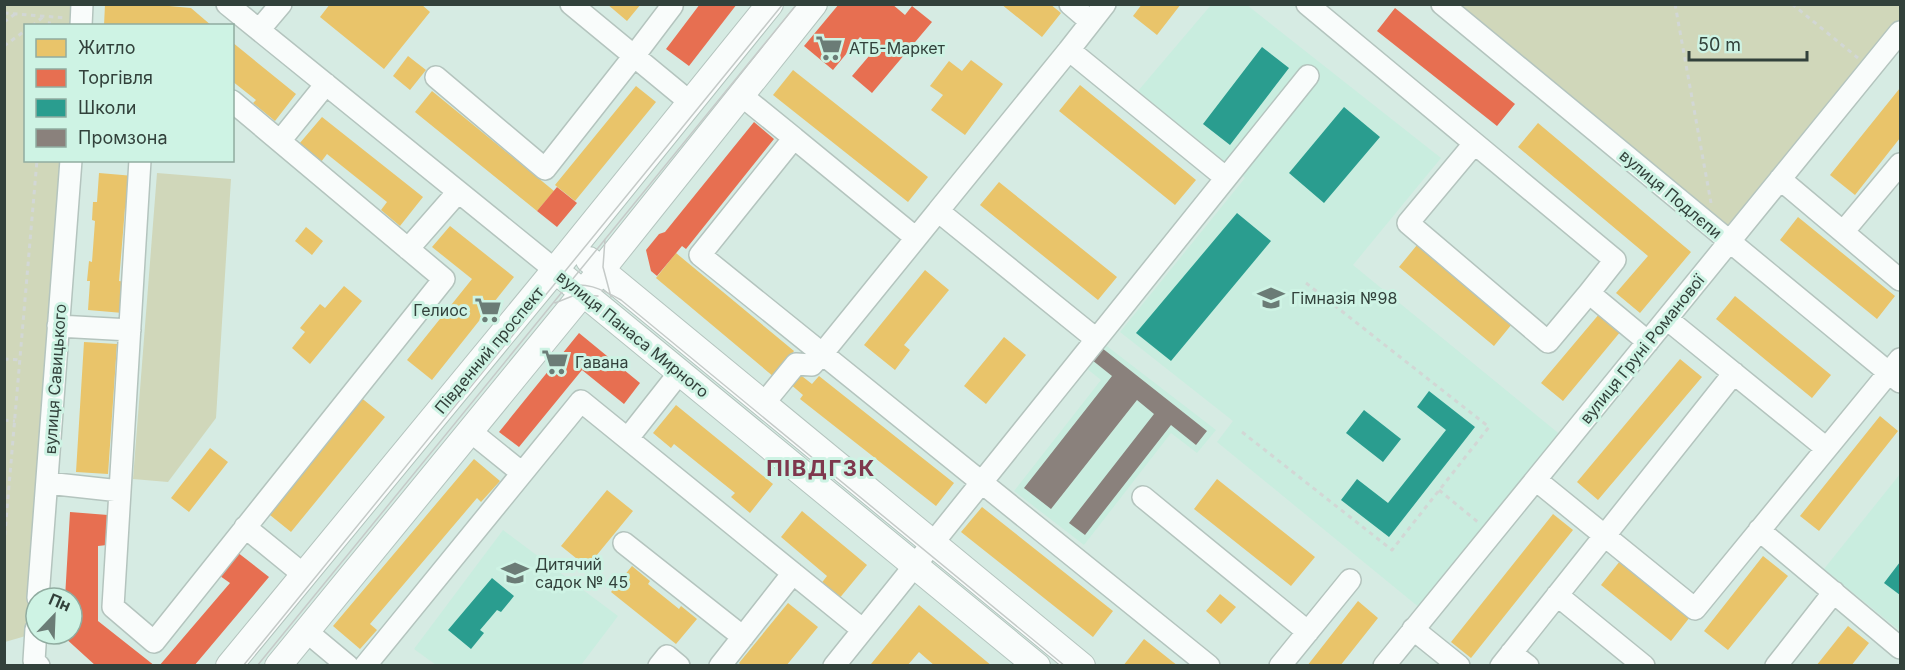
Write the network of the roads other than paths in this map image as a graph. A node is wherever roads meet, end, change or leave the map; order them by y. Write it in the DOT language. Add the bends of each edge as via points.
graph roads {
  1 [pos="227,4"];
  2 [pos="281,4"];
  3 [pos="571,4"];
  4 [pos="670,4"];
  5 [pos="770,4"];
  6 [pos="813,4"];
  7 [pos="1070,4"];
  8 [pos="1105,4"];
  9 [pos="1307,4"];
  10 [pos="1442,4"];
  11 [pos="1091,22"];
  12 [pos="259,30"];
  13 [pos="1900,32"];
  14 [pos="1069,50"];
  15 [pos="634,56"];
  16 [pos="1308,76"];
  17 [pos="436,77"];
  18 [pos="326,84"];
  19 [pos="741,95"];
  20 [pos="234,103"];
  21 [pos="690,103"];
  22 [pos="794,138"];
  23 [pos="280,141"];
  24 [pos="1474,144"];
  25 [pos="71,162"];
  26 [pos="140,162"];
  27 [pos="1900,164"];
  28 [pos="1226,178"];
  29 [pos="1780,179"];
  30 [pos="458,192"];
  31 [pos="938,211"];
  32 [pos="1843,232"];
  33 [pos="1723,236"];
  34 [pos="916,238"];
  35 [pos="573,247"];
  36 [pos="408,249"];
  37 [pos="601,269"];
  38 [pos="555,270"];
  39 [pos="1900,280"];
  40 [pos="583,293"];
  41 [pos="1589,293"];
  42 [pos="1667,319"];
  43 [pos="58,326"];
  44 [pos="130,330"];
  45 [pos="1096,339"];
  46 [pos="1648,342"];
  47 [pos="822,354"];
  48 [pos="1897,371"];
  49 [pos="680,372"];
  50 [pos="1734,373"];
  51 [pos="764,403"];
  52 [pos="470,431"];
  53 [pos="628,438"];
  54 [pos="1826,448"];
  55 [pos="522,473"];
  56 [pos="1536,480"];
  57 [pos="981,482"];
  58 [pos="47,483"];
  59 [pos="120,491"];
  60 [pos="1143,497"];
  61 [pos="245,527"];
  62 [pos="1759,530"];
  63 [pos="1605,536"];
  64 [pos="933,542"];
  65 [pos="624,543"];
  66 [pos="915,565"];
  67 [pos="793,573"];
  68 [pos="304,574"];
  69 [pos="1350,580"];
  70 [pos="39,586"];
  71 [pos="1834,592"];
  72 [pos="1557,595"];
  73 [pos="1413,629"];
  74 [pos="863,630"];
  75 [pos="306,631"];
  76 [pos="1308,632"];
  77 [pos="743,637"];
  78 [pos="35,646"];
  79 [pos="1900,648"];
  80 [pos="1514,661"];
  81 [pos="33,664"];
  82 [pos="229,666"];
  83 [pos="278,666"];
  84 [pos="348,666"];
  85 [pos="365,666"];
  86 [pos="659,666"];
  87 [pos="679,666"];
  88 [pos="720,666"];
  89 [pos="834,666"];
  90 [pos="1037,666"];
  91 [pos="1082,666"];
  92 [pos="1209,666"];
  93 [pos="1280,666"];
  94 [pos="1383,666"];
  95 [pos="1460,666"];
  96 [pos="1644,666"];
  97 [pos="1776,666"];
  1 -- 12 [label="street, вулиця Панаса Мирного"];
  2 -- 12 [label="street"];
  3 -- 15 [label="street"];
  4 -- 15 [label="street"];
  5 -- 21 [label="main road, Південний проспект"];
  6 -- 19 [label="main road"];
  7 -- 11 [label="street"];
  8 -- 11 [label="street"];
  9 -- 24 [label="street"];
  10 -- 33 [label="street, вулиця Подлєпи"];
  11 -- 14 [label="street"];
  12 -- 18 [label="street, вулиця Панаса Мирного"];
  13 -- 29 [label="street, вулиця Груні Романової"];
  14 -- 28 [label="street"];
  14 -- 31 [label="street"];
  15 -- 17 [label="street" via="545,169"];
  15 -- 21 [label="street"];
  16 -- 28 [label="street"];
  18 -- 23 [label="street"];
  18 -- 30 [label="street, вулиця Панаса Мирного"];
  19 -- 22 [label="street"];
  19 -- 37 [label="main road"];
  20 -- 23 [label="street"];
  21 -- 35 [label="main road, Південний проспект"];
  22 -- 34 [label="street"];
  22 -- 47 [label="street" via="700,255"];
  23 -- 36 [label="street"];
  24 -- 41 [label="street" via="1615,260"];
  24 -- 41 [label="street" via="1408,223 1548,342"];
  25 -- 43 [label="street, вулиця Савицького"];
  26 -- 44 [label="street"];
  27 -- 32 [label="street"];
  28 -- 45 [label="street"];
  29 -- 32 [label="street"];
  29 -- 33 [label="street, вулиця Груні Романової"];
  30 -- 36 [label="street"];
  30 -- 38 [label="street, вулиця Панаса Мирного"];
  31 -- 34 [label="street"];
  31 -- 45 [label="street"];
  32 -- 39 [label="street"];
  33 -- 42 [label="street, вулиця Груні Романової"];
  33 -- 48 [label="street, вулиця Подлєпи"];
  34 -- 47 [label="street"];
  35 -- 37 [label="main road, вулиця Панаса Мирного"];
  35 -- 38 [label="main road, Південний проспект"];
  36 -- 61 [label="street" via="444,279"];
  37 -- 40 [label="main road"];
  37 -- 51 [label="main road, вулиця Панаса Мирного"];
  38 -- 40 [label="main road, вулиця Панаса Мирного"];
  38 -- 68 [label="main road, Південний проспект"];
  40 -- 49 [label="main road, вулиця Панаса Мирного"];
  40 -- 52 [label="main road"];
  41 -- 46 [label="street"];
  42 -- 46 [label="street, вулиця Груні Романової"];
  42 -- 50 [label="street"];
  43 -- 44 [label="street"];
  43 -- 58 [label="street, вулиця Савицького"];
  44 -- 59 [label="street"];
  45 -- 57 [label="street"];
  46 -- 56 [label="street, вулиця Груні Романової"];
  47 -- 51 [label="street" via="812,365 796,364"];
  47 -- 57 [label="street"];
  48 -- 54 [label="street"];
  49 -- 53 [label="street"];
  49 -- 66 [label="main road, вулиця Панаса Мирного"];
  50 -- 54 [label="street"];
  50 -- 63 [label="street"];
  51 -- 64 [label="main road, вулиця Панаса Мирного"];
  52 -- 55 [label="street"];
  52 -- 75 [label="main road"];
  53 -- 55 [label="street" via="581,400"];
  53 -- 67 [label="street"];
  54 -- 62 [label="street"];
  55 -- 85 [label="street"];
  56 -- 63 [label="street"];
  56 -- 73 [label="street, вулиця Груні Романової"];
  57 -- 64 [label="street"];
  57 -- 92 [label="street"];
  58 -- 59 [label="street"];
  58 -- 70 [label="street, вулиця Савицького"];
  59 -- 61 [label="street" via="113,607 154,642"];
  60 -- 76 [label="street"];
  61 -- 68 [label="street"];
  62 -- 63 [label="street" via="1695,609"];
  62 -- 71 [label="street"];
  63 -- 72 [label="street"];
  64 -- 66 [label="street"];
  64 -- 91 [label="main road, вулиця Панаса Мирного"];
  65 -- 77 [label="street"];
  66 -- 74 [label="street"];
  66 -- 90 [label="main road, вулиця Панаса Мирного"];
  67 -- 74 [label="street"];
  67 -- 77 [label="street"];
  68 -- 82 [label="main road, Південний проспект"];
  69 -- 76 [label="street"];
  71 -- 79 [label="street"];
  71 -- 97 [label="street"];
  72 -- 80 [label="street"];
  72 -- 96 [label="street"];
  73 -- 94 [label="street, вулиця Груні Романової"];
  73 -- 95 [label="street"];
  74 -- 89 [label="street"];
  75 -- 83 [label="main road"];
  75 -- 84 [label="street"];
  76 -- 93 [label="street"];
  77 -- 88 [label="street"];
  78 -- 81 [label="street"];
  86 -- 87 [label="street" via="666,656"];
}
